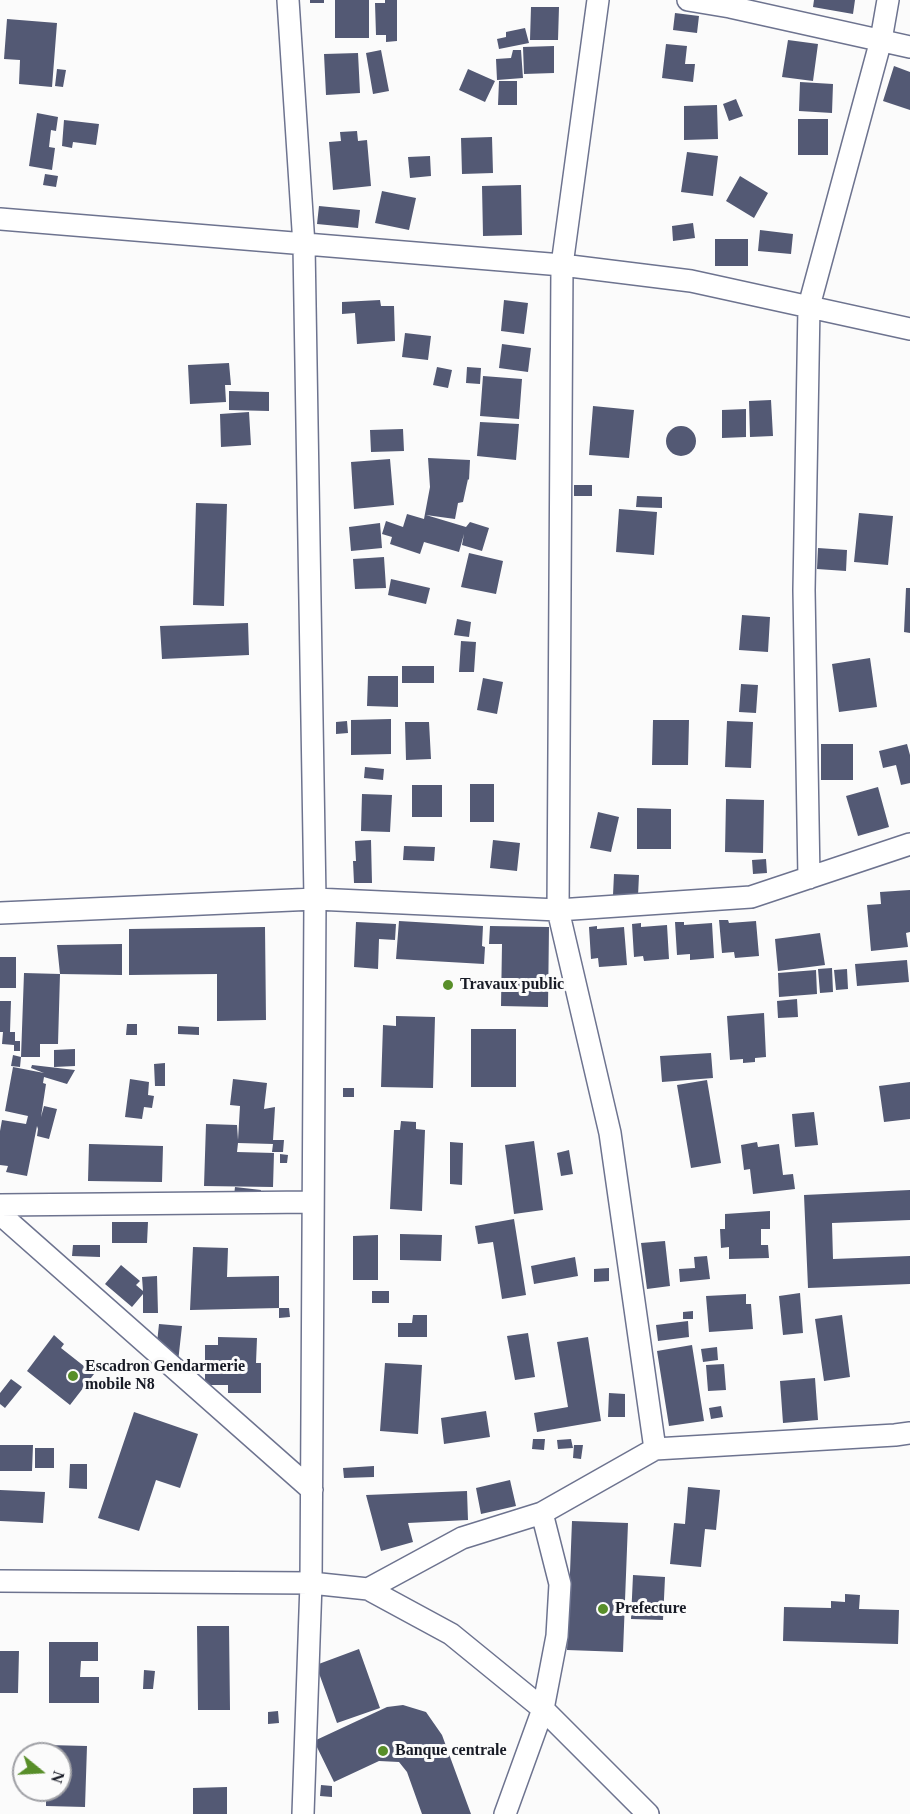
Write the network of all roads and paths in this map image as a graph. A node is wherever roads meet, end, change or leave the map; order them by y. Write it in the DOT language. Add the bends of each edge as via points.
graph roads {
  1 [pos="288,0"];
  2 [pos="598,0"];
  3 [pos="688,0"];
  4 [pos="888,0"];
  5 [pos="881,40"];
  6 [pos="910,47"];
  7 [pos="0,219"];
  8 [pos="304,244"];
  9 [pos="562,266"];
  10 [pos="809,306"];
  11 [pos="910,329"];
  12 [pos="910,844"];
  13 [pos="809,878"];
  14 [pos="315,899"];
  15 [pos="558,910"];
  16 [pos="0,913"];
  17 [pos="314,1202"];
  18 [pos="0,1205"];
  19 [pos="0,1214"];
  20 [pos="910,1433"];
  21 [pos="655,1449"];
  22 [pos="312,1490"];
  23 [pos="542,1513"];
  24 [pos="0,1581"];
  25 [pos="311,1583"];
  26 [pos="368,1589"];
  27 [pos="543,1709"];
  28 [pos="303,1814"];
  29 [pos="505,1814"];
  30 [pos="648,1814"];
  1 -- 8 [label="street"];
  2 -- 9 [label="street"];
  3 -- 5 [label="street"];
  4 -- 5 [label="street"];
  5 -- 6 [label="street"];
  5 -- 10 [label="street"];
  7 -- 8 [label="street"];
  8 -- 9 [label="street"];
  8 -- 14 [label="street"];
  9 -- 10 [label="street" via="691,281"];
  9 -- 15 [label="street"];
  10 -- 11 [label="street"];
  10 -- 13 [label="street" via="804,590"];
  12 -- 13 [label="street"];
  13 -- 15 [label="street" via="751,897"];
  14 -- 15 [label="street"];
  14 -- 16 [label="street"];
  14 -- 17 [label="street"];
  15 -- 21 [label="street" via="609,1133"];
  17 -- 18 [label="street"];
  17 -- 22 [label="street"];
  19 -- 22 [label="street"];
  20 -- 21 [label="street"];
  21 -- 23 [label="street"];
  22 -- 25 [label="street"];
  23 -- 26 [label="street" via="462,1538"];
  23 -- 27 [label="street" via="560,1584 557,1636"];
  24 -- 25 [label="street"];
  25 -- 26 [label="street"];
  25 -- 28 [label="street"];
  26 -- 27 [label="street" via="451,1634"];
  27 -- 29 [label="street"];
  27 -- 30 [label="street"];
}
